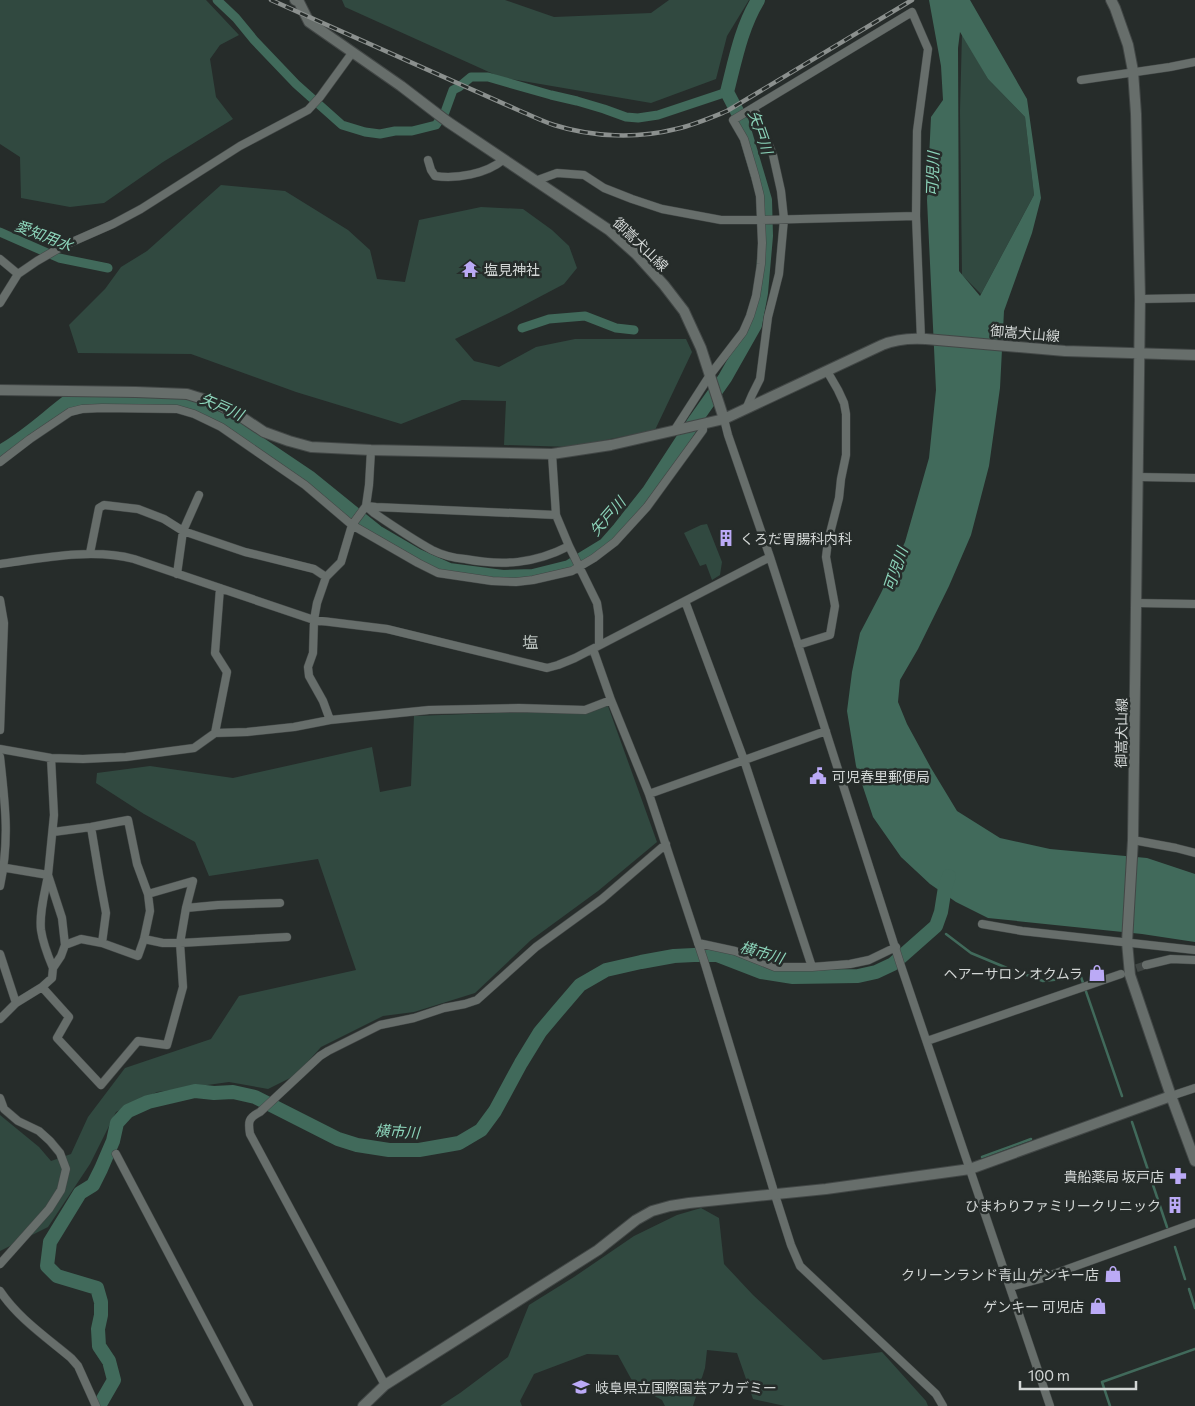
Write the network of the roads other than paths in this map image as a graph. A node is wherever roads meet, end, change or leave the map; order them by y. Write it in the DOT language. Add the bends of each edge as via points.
graph roads {
  1 [pos="295,0"];
  2 [pos="1111,0"];
  3 [pos="352,53"];
  4 [pos="1195,62"];
  5 [pos="1133,71"];
  6 [pos="1081,80"];
  7 [pos="754,108"];
  8 [pos="428,160"];
  9 [pos="503,160"];
  10 [pos="535,181"];
  11 [pos="916,216"];
  12 [pos="782,219"];
  13 [pos="761,220"];
  14 [pos="0,259"];
  15 [pos="18,274"];
  16 [pos="1195,298"];
  17 [pos="1140,299"];
  18 [pos="0,303"];
  19 [pos="923,339"];
  20 [pos="1139,354"];
  21 [pos="1195,355"];
  22 [pos="827,371"];
  23 [pos="710,375"];
  24 [pos="0,390"];
  25 [pos="746,409"];
  26 [pos="724,419"];
  27 [pos="703,424"];
  28 [pos="674,431"];
  29 [pos="371,450"];
  30 [pos="552,454"];
  31 [pos="0,462"];
  32 [pos="1138,477"];
  33 [pos="1195,478"];
  34 [pos="199,495"];
  35 [pos="366,506"];
  36 [pos="556,514"];
  37 [pos="352,525"];
  38 [pos="183,531"];
  39 [pos="569,546"];
  40 [pos="90,553"];
  41 [pos="770,557"];
  42 [pos="0,564"];
  43 [pos="579,568"];
  44 [pos="177,574"];
  45 [pos="326,577"];
  46 [pos="220,588"];
  47 [pos="0,600"];
  48 [pos="686,601"];
  49 [pos="1136,603"];
  50 [pos="1195,604"];
  51 [pos="314,620"];
  52 [pos="798,644"];
  53 [pos="596,647"];
  54 [pos="611,700"];
  55 [pos="330,720"];
  56 [pos="0,730"];
  57 [pos="826,732"];
  58 [pos="215,734"];
  59 [pos="0,749"];
  60 [pos="0,757"];
  61 [pos="50,758"];
  62 [pos="744,760"];
  63 [pos="649,794"];
  64 [pos="91,827"];
  65 [pos="53,832"];
  66 [pos="1133,840"];
  67 [pos="666,844"];
  68 [pos="1195,853"];
  69 [pos="2,867"];
  70 [pos="48,875"];
  71 [pos="0,886"];
  72 [pos="148,894"];
  73 [pos="280,903"];
  74 [pos="186,908"];
  75 [pos="982,924"];
  76 [pos="287,937"];
  77 [pos="144,939"];
  78 [pos="1127,942"];
  79 [pos="102,943"];
  80 [pos="180,943"];
  81 [pos="698,943"];
  82 [pos="65,945"];
  83 [pos="896,947"];
  84 [pos="1194,951"];
  85 [pos="0,954"];
  86 [pos="1195,960"];
  87 [pos="1146,965"];
  88 [pos="812,967"];
  89 [pos="53,968"];
  90 [pos="1121,974"];
  91 [pos="42,987"];
  92 [pos="16,1002"];
  93 [pos="0,1020"];
  94 [pos="927,1041"];
  95 [pos="1195,1088"];
  96 [pos="1171,1096"];
  97 [pos="0,1098"];
  98 [pos="116,1154"];
  99 [pos="1195,1161"];
  100 [pos="970,1169"];
  101 [pos="775,1195"];
  102 [pos="1195,1223"];
  103 [pos="0,1264"];
  104 [pos="1010,1287"];
  105 [pos="0,1291"];
  106 [pos="385,1385"];
  107 [pos="96,1406"];
  108 [pos="249,1406"];
  109 [pos="363,1406"];
  110 [pos="942,1406"];
  111 [pos="1050,1406"];
  1 -- 3 [label="street, 御嵩犬山線" via="309,22"];
  2 -- 5 [label="street" via="1128,45"];
  3 -- 9 [label="street, 御嵩犬山線"];
  3 -- 15 [label="street" via="308,110 240,146 114,224 63,246"];
  4 -- 5 [label="street"];
  5 -- 6 [label="street"];
  5 -- 17 [label="street"];
  7 -- 11 [label="street" via="912,12 928,49 917,131"];
  7 -- 12 [label="street" via="773,155 781,190"];
  7 -- 13 [label="street" via="733,120 744,139 756,176"];
  8 -- 9 [label="street" via="435,176 456,177 496,166"];
  9 -- 10 [label="street, 御嵩犬山線"];
  10 -- 13 [label="street" via="557,172 584,175 604,188 662,209 721,220"];
  10 -- 23 [label="street, 御嵩犬山線" via="609,230 664,284 684,311"];
  11 -- 12 [label="street"];
  11 -- 19 [label="street"];
  12 -- 13 [label="street"];
  12 -- 25 [label="street" via="779,274 768,317 760,379"];
  13 -- 23 [label="street" via="761,264 750,316 743,332"];
  14 -- 15 [label="street"];
  15 -- 18 [label="street"];
  16 -- 17 [label="street"];
  17 -- 20 [label="street"];
  19 -- 20 [label="street, 御嵩犬山線"];
  19 -- 22 [label="street, 御嵩犬山線" via="890,341"];
  20 -- 21 [label="street"];
  20 -- 32 [label="street, 御嵩犬山線"];
  22 -- 25 [label="street, 御嵩犬山線"];
  22 -- 52 [label="street" via="844,403 846,414 846,455 826,557 835,606 830,634"];
  23 -- 26 [label="street, 御嵩犬山線"];
  23 -- 28 [label="street"];
  24 -- 29 [label="street" via="187,394 216,403 264,432 289,441 311,447"];
  25 -- 26 [label="street, 御嵩犬山線"];
  26 -- 27 [label="street"];
  26 -- 41 [label="street"];
  27 -- 28 [label="street"];
  27 -- 43 [label="street" via="704,430 648,507 615,542"];
  28 -- 30 [label="street"];
  29 -- 30 [label="street"];
  29 -- 35 [label="street"];
  30 -- 36 [label="street"];
  31 -- 37 [label="street" via="70,412 102,408 177,409 221,428 304,485"];
  32 -- 33 [label="street"];
  32 -- 49 [label="street, 御嵩犬山線"];
  34 -- 38 [label="street"];
  35 -- 36 [label="street"];
  35 -- 37 [label="street"];
  35 -- 39 [label="street" via="434,551 457,558 488,564 511,564 554,554"];
  36 -- 39 [label="street"];
  37 -- 43 [label="street" via="438,573 492,582 516,582 555,576"];
  37 -- 45 [label="street" via="341,562"];
  38 -- 40 [label="street" via="138,509 104,505 99,508"];
  38 -- 44 [label="street"];
  38 -- 45 [label="street" via="245,552 314,569"];
  39 -- 43 [label="street"];
  40 -- 42 [label="street"];
  40 -- 44 [label="street" via="118,554"];
  41 -- 48 [label="street"];
  41 -- 52 [label="street"];
  43 -- 53 [label="street" via="597,602"];
  44 -- 46 [label="street"];
  45 -- 51 [label="street"];
  46 -- 51 [label="street"];
  46 -- 58 [label="street" via="215,653 227,672"];
  47 -- 56 [label="street" via="4,623"];
  48 -- 53 [label="street"];
  48 -- 62 [label="street"];
  49 -- 50 [label="street"];
  49 -- 66 [label="street, 御嵩犬山線"];
  51 -- 53 [label="street" via="387,629 547,668"];
  51 -- 55 [label="street" via="309,676"];
  52 -- 57 [label="street"];
  53 -- 54 [label="street"];
  54 -- 55 [label="street" via="584,710 428,710"];
  54 -- 63 [label="street"];
  55 -- 58 [label="street" via="294,727"];
  57 -- 62 [label="street"];
  57 -- 83 [label="street"];
  58 -- 61 [label="street" via="194,748 126,757"];
  59 -- 61 [label="street"];
  60 -- 69 [label="street" via="6,812"];
  61 -- 65 [label="street"];
  62 -- 63 [label="street"];
  62 -- 88 [label="street"];
  63 -- 67 [label="street"];
  64 -- 65 [label="street"];
  64 -- 72 [label="street" via="128,820 137,864"];
  64 -- 79 [label="street" via="106,913"];
  65 -- 70 [label="street"];
  66 -- 68 [label="street"];
  66 -- 78 [label="street, 御嵩犬山線"];
  67 -- 81 [label="street"];
  67 -- 106 [label="street" via="602,899 536,947 477,1000 380,1025 320,1056 248,1123 250,1134"];
  69 -- 70 [label="street"];
  69 -- 71 [label="street"];
  70 -- 82 [label="street" via="62,918"];
  70 -- 89 [label="street" via="41,930"];
  72 -- 74 [label="street" via="193,881"];
  72 -- 77 [label="street" via="150,911"];
  73 -- 74 [label="street"];
  74 -- 80 [label="street"];
  75 -- 78 [label="street"];
  76 -- 80 [label="street"];
  77 -- 79 [label="street" via="138,956"];
  77 -- 80 [label="street"];
  78 -- 84 [label="street"];
  78 -- 96 [label="street, 御嵩犬山線" via="1130,975"];
  79 -- 82 [label="street" via="81,939"];
  80 -- 91 [label="street" via="183,987 167,1045 138,1041 101,1085 56,1038 69,1017"];
  81 -- 88 [label="street" via="735,951 775,967"];
  81 -- 101 [label="street"];
  82 -- 89 [label="street"];
  83 -- 88 [label="street" via="868,960"];
  83 -- 94 [label="street"];
  85 -- 92 [label="street"];
  86 -- 87 [label="street" via="1171,958"];
  89 -- 91 [label="street" via="52,978"];
  90 -- 94 [label="street"];
  91 -- 92 [label="street"];
  92 -- 93 [label="street"];
  94 -- 100 [label="street"];
  95 -- 96 [label="street"];
  96 -- 99 [label="street, 御嵩犬山線"];
  96 -- 100 [label="street"];
  97 -- 103 [label="street" via="4,1109 50,1141 60,1153 66,1169 61,1190 49,1209"];
  98 -- 108 [label="street"];
  100 -- 101 [label="street"];
  100 -- 104 [label="street"];
  101 -- 106 [label="street" via="689,1203 652,1211 598,1250"];
  101 -- 110 [label="street" via="800,1266 936,1394"];
  102 -- 104 [label="street"];
  104 -- 111 [label="street"];
  105 -- 107 [label="street" via="20,1315 78,1366"];
  106 -- 109 [label="street"];
}
